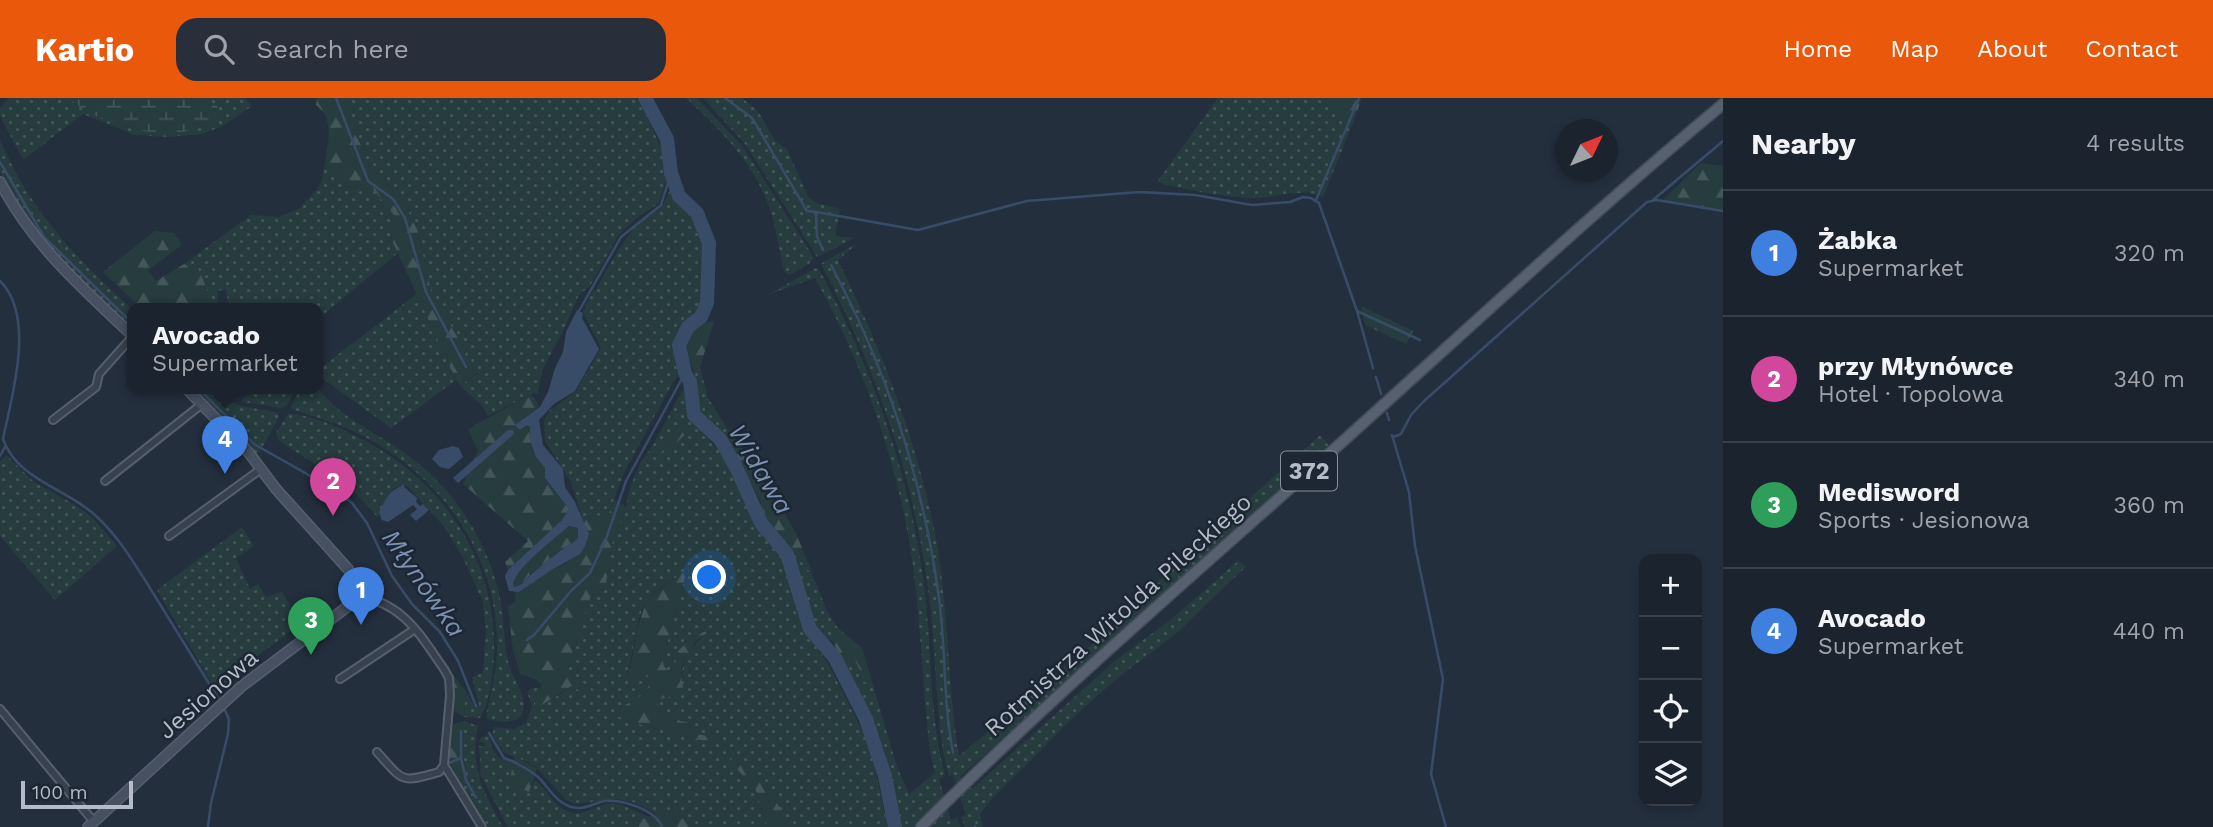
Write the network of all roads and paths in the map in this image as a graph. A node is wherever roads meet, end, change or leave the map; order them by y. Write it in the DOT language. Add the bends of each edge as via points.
graph roads {
  1 [pos="1723,104"];
  2 [pos="0,182"];
  3 [pos="127,331"];
  4 [pos="127,342"];
  5 [pos="192,394"];
  6 [pos="202,404"];
  7 [pos="53,420"];
  8 [pos="261,469"];
  9 [pos="105,481"];
  10 [pos="169,536"];
  11 [pos="356,594"];
  12 [pos="415,629"];
  13 [pos="340,679"];
  14 [pos="0,709"];
  15 [pos="6,717"];
  16 [pos="0,722"];
  17 [pos="377,752"];
  18 [pos="444,765"];
  19 [pos="91,825"];
  20 [pos="482,827"];
  21 [pos="921,827"];
  1 -- 21 [label="main road, Rotmistrza Witolda Pileckiego / 372" via="1459,336"];
  2 -- 3 [label="street" via="29,230 58,265"];
  4 -- 7 [label="street" via="99,374 96,387"];
  5 -- 6 [label="street"];
  6 -- 8 [label="street"];
  6 -- 9 [label="street"];
  8 -- 10 [label="street"];
  8 -- 11 [label="street" via="348,569 356,582"];
  11 -- 12 [label="street" via="392,607"];
  11 -- 19 [label="street, Jesionowa" via="347,607 242,686"];
  12 -- 13 [label="street"];
  12 -- 18 [label="street" via="449,678"];
  14 -- 15 [label="street"];
  15 -- 16 [label="street"];
  15 -- 19 [label="street"];
  17 -- 18 [label="street" via="406,780 439,772"];
  18 -- 20 [label="street"];
}
